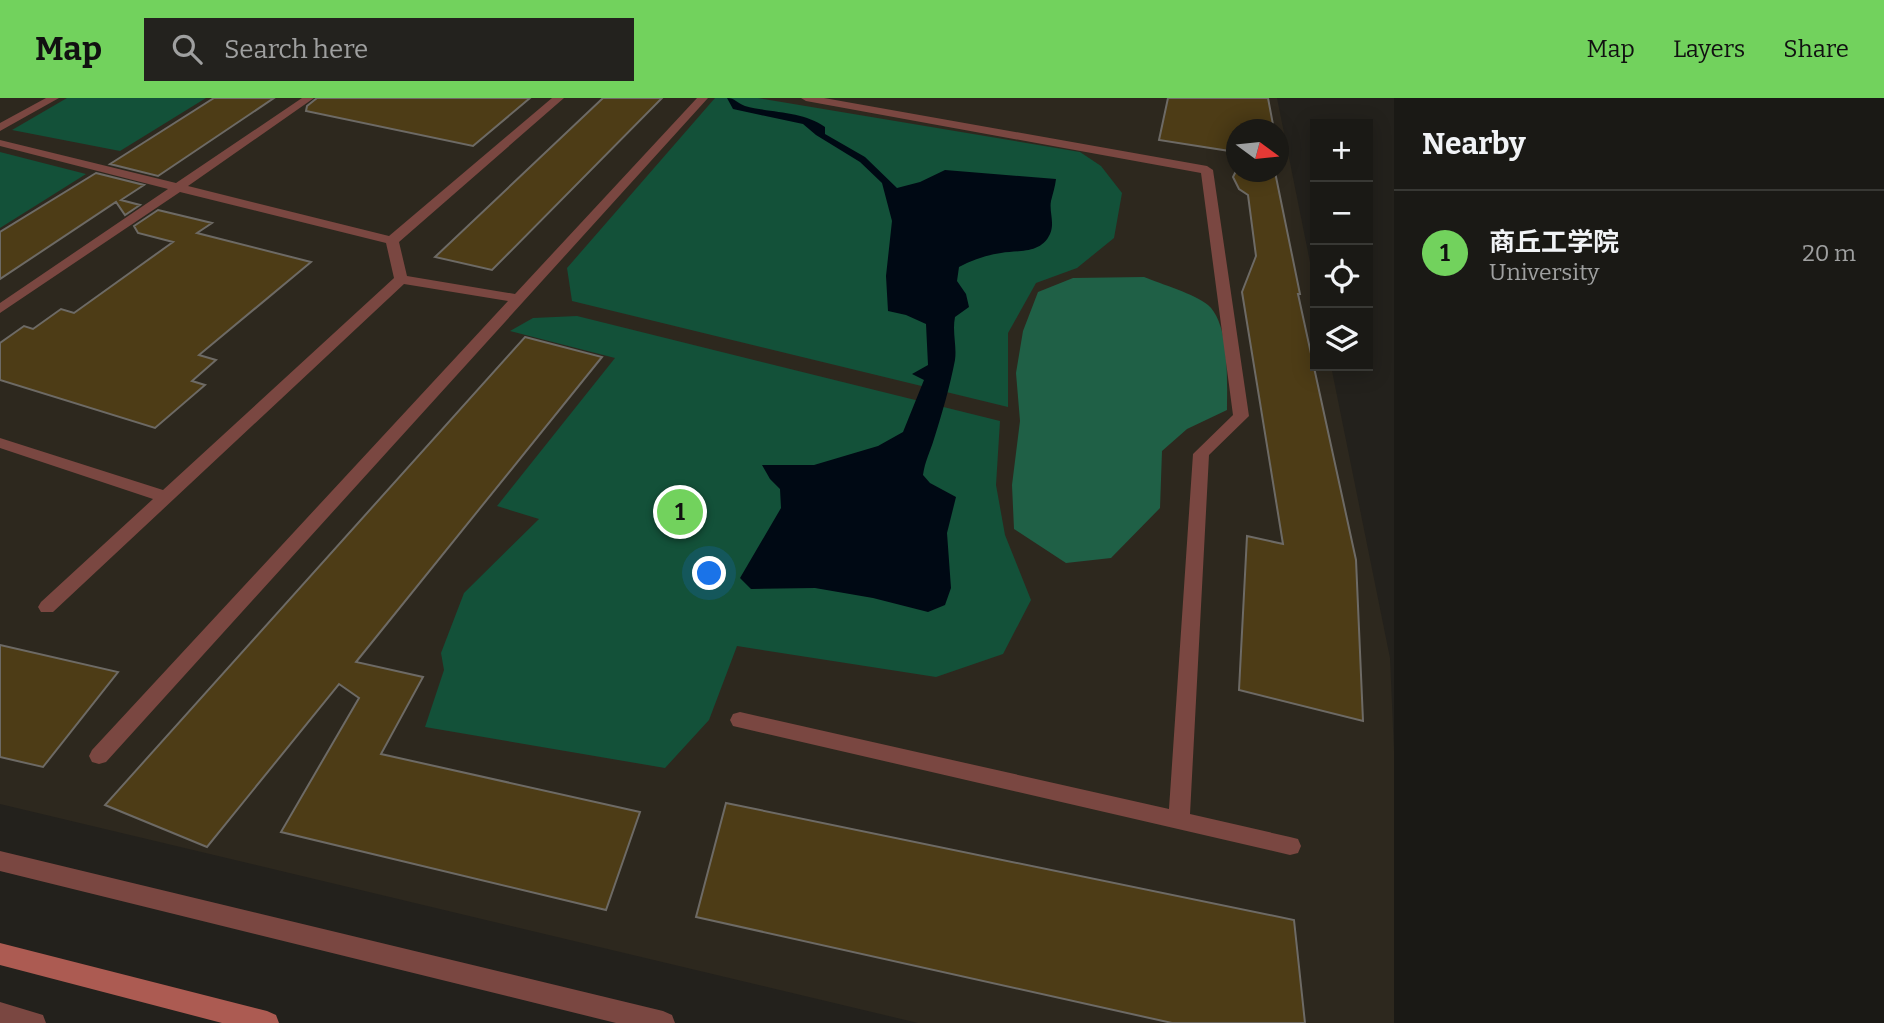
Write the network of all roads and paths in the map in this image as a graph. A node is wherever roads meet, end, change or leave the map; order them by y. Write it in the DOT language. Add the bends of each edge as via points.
graph roads {
  1 [pos="54,98"];
  2 [pos="309,98"];
  3 [pos="559,98"];
  4 [pos="703,98"];
  5 [pos="806,98"];
  6 [pos="0,128"];
  7 [pos="0,143"];
  8 [pos="180,187"];
  9 [pos="392,241"];
  10 [pos="401,279"];
  11 [pos="519,299"];
  12 [pos="0,309"];
  13 [pos="0,443"];
  14 [pos="165,498"];
  15 [pos="47,607"];
  16 [pos="740,720"];
  17 [pos="99,756"];
  18 [pos="1179,821"];
  19 [pos="1290,846"];
  20 [pos="0,861"];
  21 [pos="0,954"];
  22 [pos="0,1014"];
  23 [pos="34,1023"];
  24 [pos="267,1023"];
  25 [pos="663,1023"];
  1 -- 6 [label="lane"];
  2 -- 8 [label="lane"];
  3 -- 9 [label="lane"];
  4 -- 11 [label="lane"];
  5 -- 18 [label="lane" via="1208,170 1241,416 1201,454"];
  7 -- 8 [label="lane"];
  8 -- 9 [label="lane"];
  8 -- 12 [label="lane"];
  9 -- 10 [label="lane"];
  10 -- 11 [label="lane"];
  10 -- 14 [label="lane"];
  11 -- 17 [label="lane"];
  13 -- 14 [label="lane"];
  14 -- 15 [label="lane"];
  16 -- 18 [label="lane"];
  18 -- 19 [label="lane"];
  20 -- 25 [label="lane"];
  21 -- 24 [label="street"];
  22 -- 23 [label="lane"];
}
